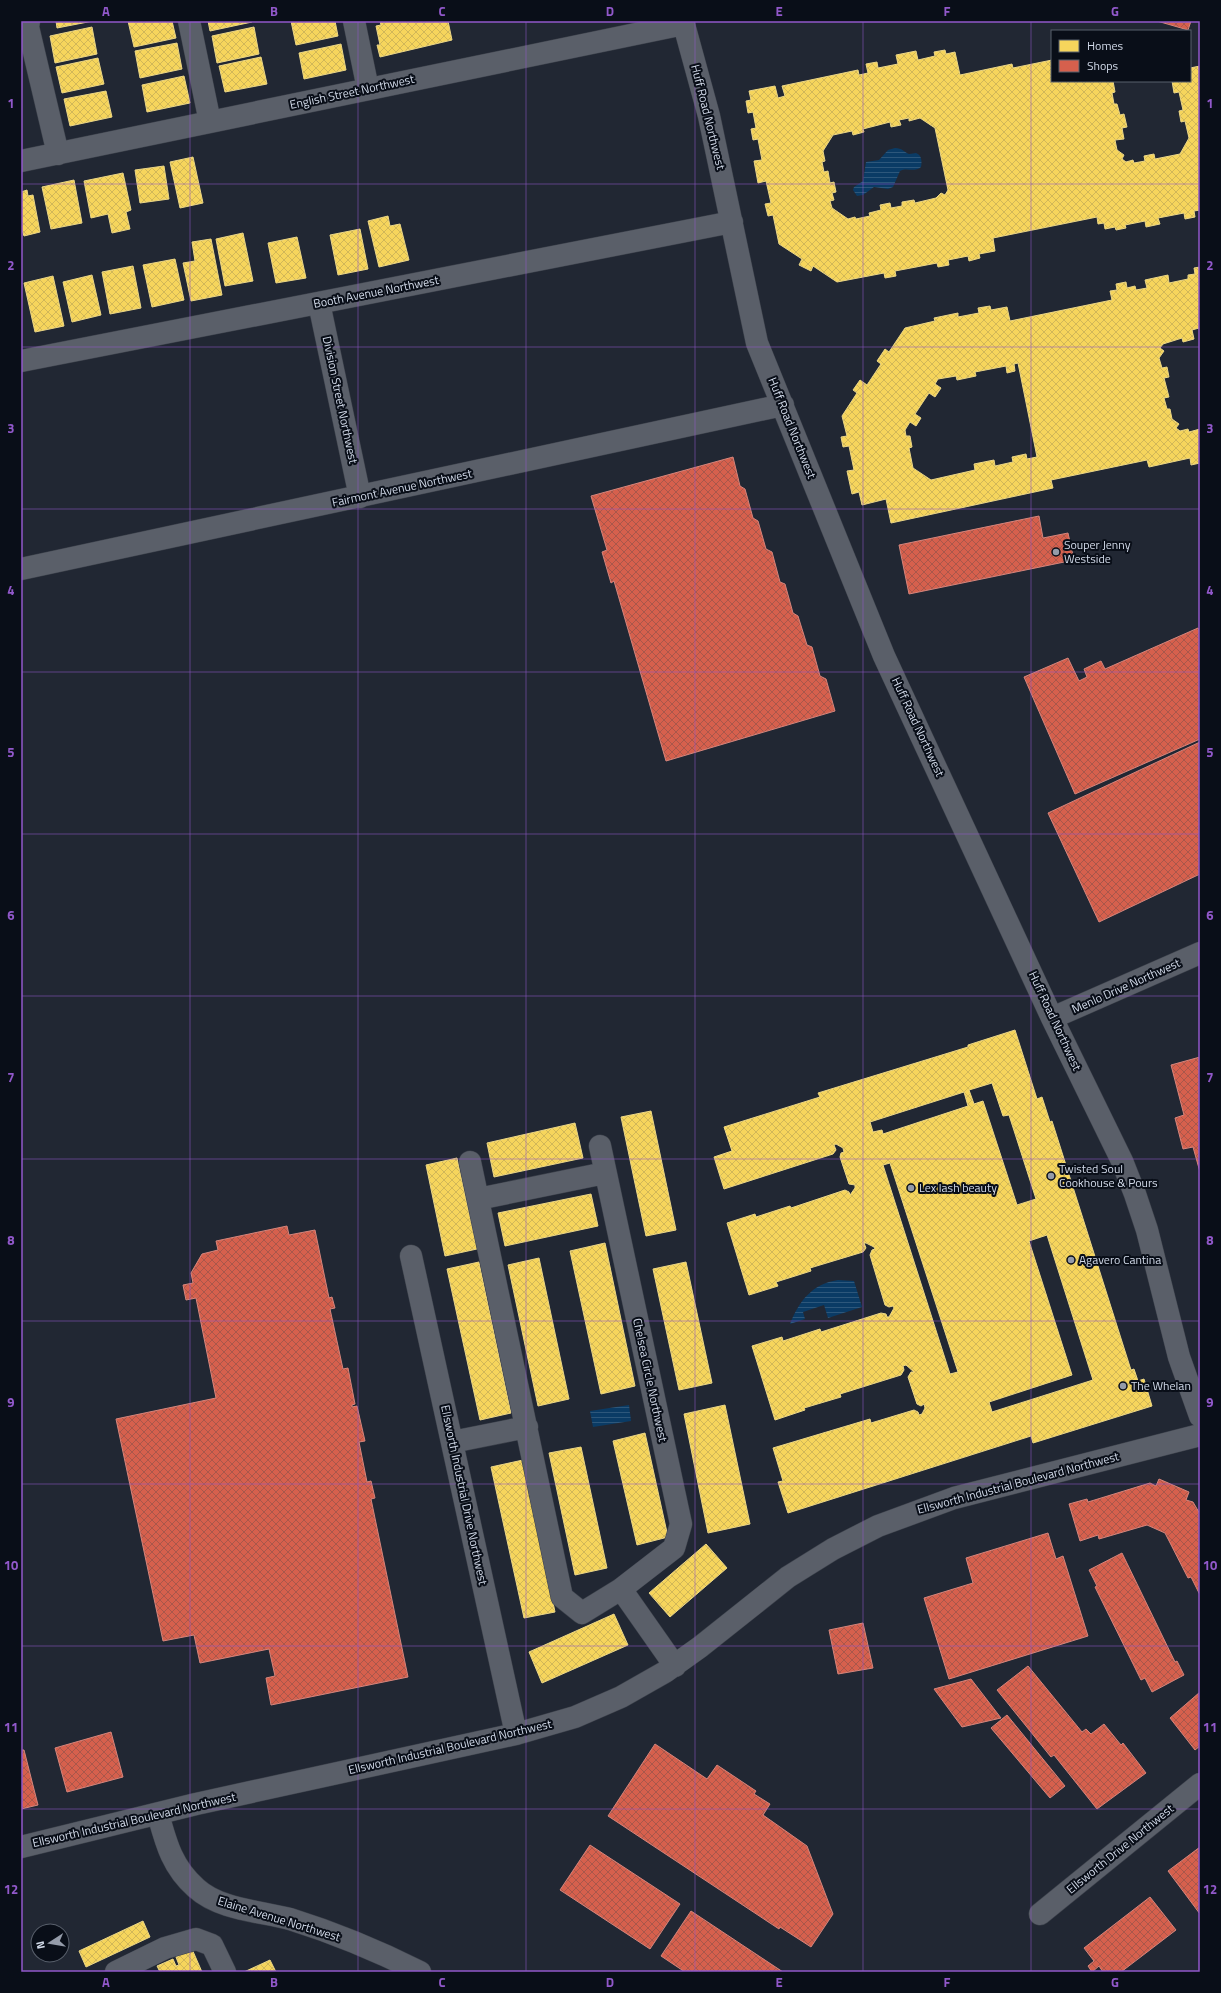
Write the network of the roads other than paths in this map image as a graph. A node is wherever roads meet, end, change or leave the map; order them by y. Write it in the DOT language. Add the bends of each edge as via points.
graph roads {
  1 [pos="29,21"];
  2 [pos="189,21"];
  3 [pos="354,21"];
  4 [pos="684,22"];
  5 [pos="368,89"];
  6 [pos="210,122"];
  7 [pos="58,154"];
  8 [pos="21,162"];
  9 [pos="732,222"];
  10 [pos="319,303"];
  11 [pos="21,361"];
  12 [pos="783,405"];
  13 [pos="360,497"];
  14 [pos="21,569"];
  15 [pos="1200,953"];
  16 [pos="1052,1018"];
  17 [pos="600,1146"];
  18 [pos="470,1162"];
  19 [pos="605,1173"];
  20 [pos="478,1198"];
  21 [pos="411,1256"];
  22 [pos="1200,1416"];
  23 [pos="527,1427"];
  24 [pos="1200,1435"];
  25 [pos="452,1442"];
  26 [pos="621,1589"];
  27 [pos="674,1666"];
  28 [pos="516,1734"];
  29 [pos="1200,1784"];
  30 [pos="158,1814"];
  31 [pos="21,1847"];
  32 [pos="1040,1914"];
  33 [pos="116,1972"];
  34 [pos="225,1972"];
  35 [pos="420,1972"];
  1 -- 7 [label="street" via="28,27"];
  2 -- 6 [label="street"];
  3 -- 5 [label="street"];
  4 -- 5 [label="street, English Street Northwest"];
  4 -- 9 [label="street, Huff Road Northwest" via="709,116"];
  5 -- 6 [label="street, English Street Northwest"];
  6 -- 7 [label="street, English Street Northwest"];
  7 -- 8 [label="street, English Street Northwest"];
  9 -- 10 [label="street, Booth Avenue Northwest"];
  9 -- 12 [label="street, Huff Road Northwest" via="757,343"];
  10 -- 11 [label="street, Booth Avenue Northwest"];
  10 -- 13 [label="street, Division Street Northwest"];
  12 -- 13 [label="street, Fairmont Avenue Northwest"];
  12 -- 16 [label="street, Huff Road Northwest" via="884,656"];
  13 -- 14 [label="street, Fairmont Avenue Northwest"];
  15 -- 16 [label="street, Menlo Drive Northwest"];
  16 -- 22 [label="street, Huff Road Northwest" via="1122,1161 1135,1194 1178,1357"];
  17 -- 19 [label="street, Chelsea Circle Northwest"];
  18 -- 20 [label="street, Chelsea Circle Northwest"];
  19 -- 20 [label="street"];
  19 -- 26 [label="street, Chelsea Circle Northwest" via="682,1524 674,1548"];
  20 -- 23 [label="street, Chelsea Circle Northwest"];
  21 -- 25 [label="street, Ellsworth Industrial Drive Northwest"];
  23 -- 25 [label="street"];
  23 -- 26 [label="street, Chelsea Circle Northwest" via="562,1597 582,1613"];
  24 -- 27 [label="street, Ellsworth Industrial Boulevard Northwest" via="954,1498 878,1526 833,1548 788,1577"];
  25 -- 28 [label="street, Ellsworth Industrial Drive Northwest"];
  26 -- 27 [label="street"];
  27 -- 28 [label="street, Ellsworth Industrial Boulevard Northwest" via="621,1697 575,1717"];
  28 -- 30 [label="street, Ellsworth Industrial Boulevard Northwest"];
  29 -- 32 [label="street, Ellsworth Drive Northwest"];
  30 -- 31 [label="street, Ellsworth Industrial Boulevard Northwest"];
  30 -- 35 [label="street, Elaine Avenue Northwest" via="169,1854 196,1889 225,1904 290,1919 373,1948"];
  33 -- 34 [label="street" via="165,1948 196,1939 212,1945"];
}
